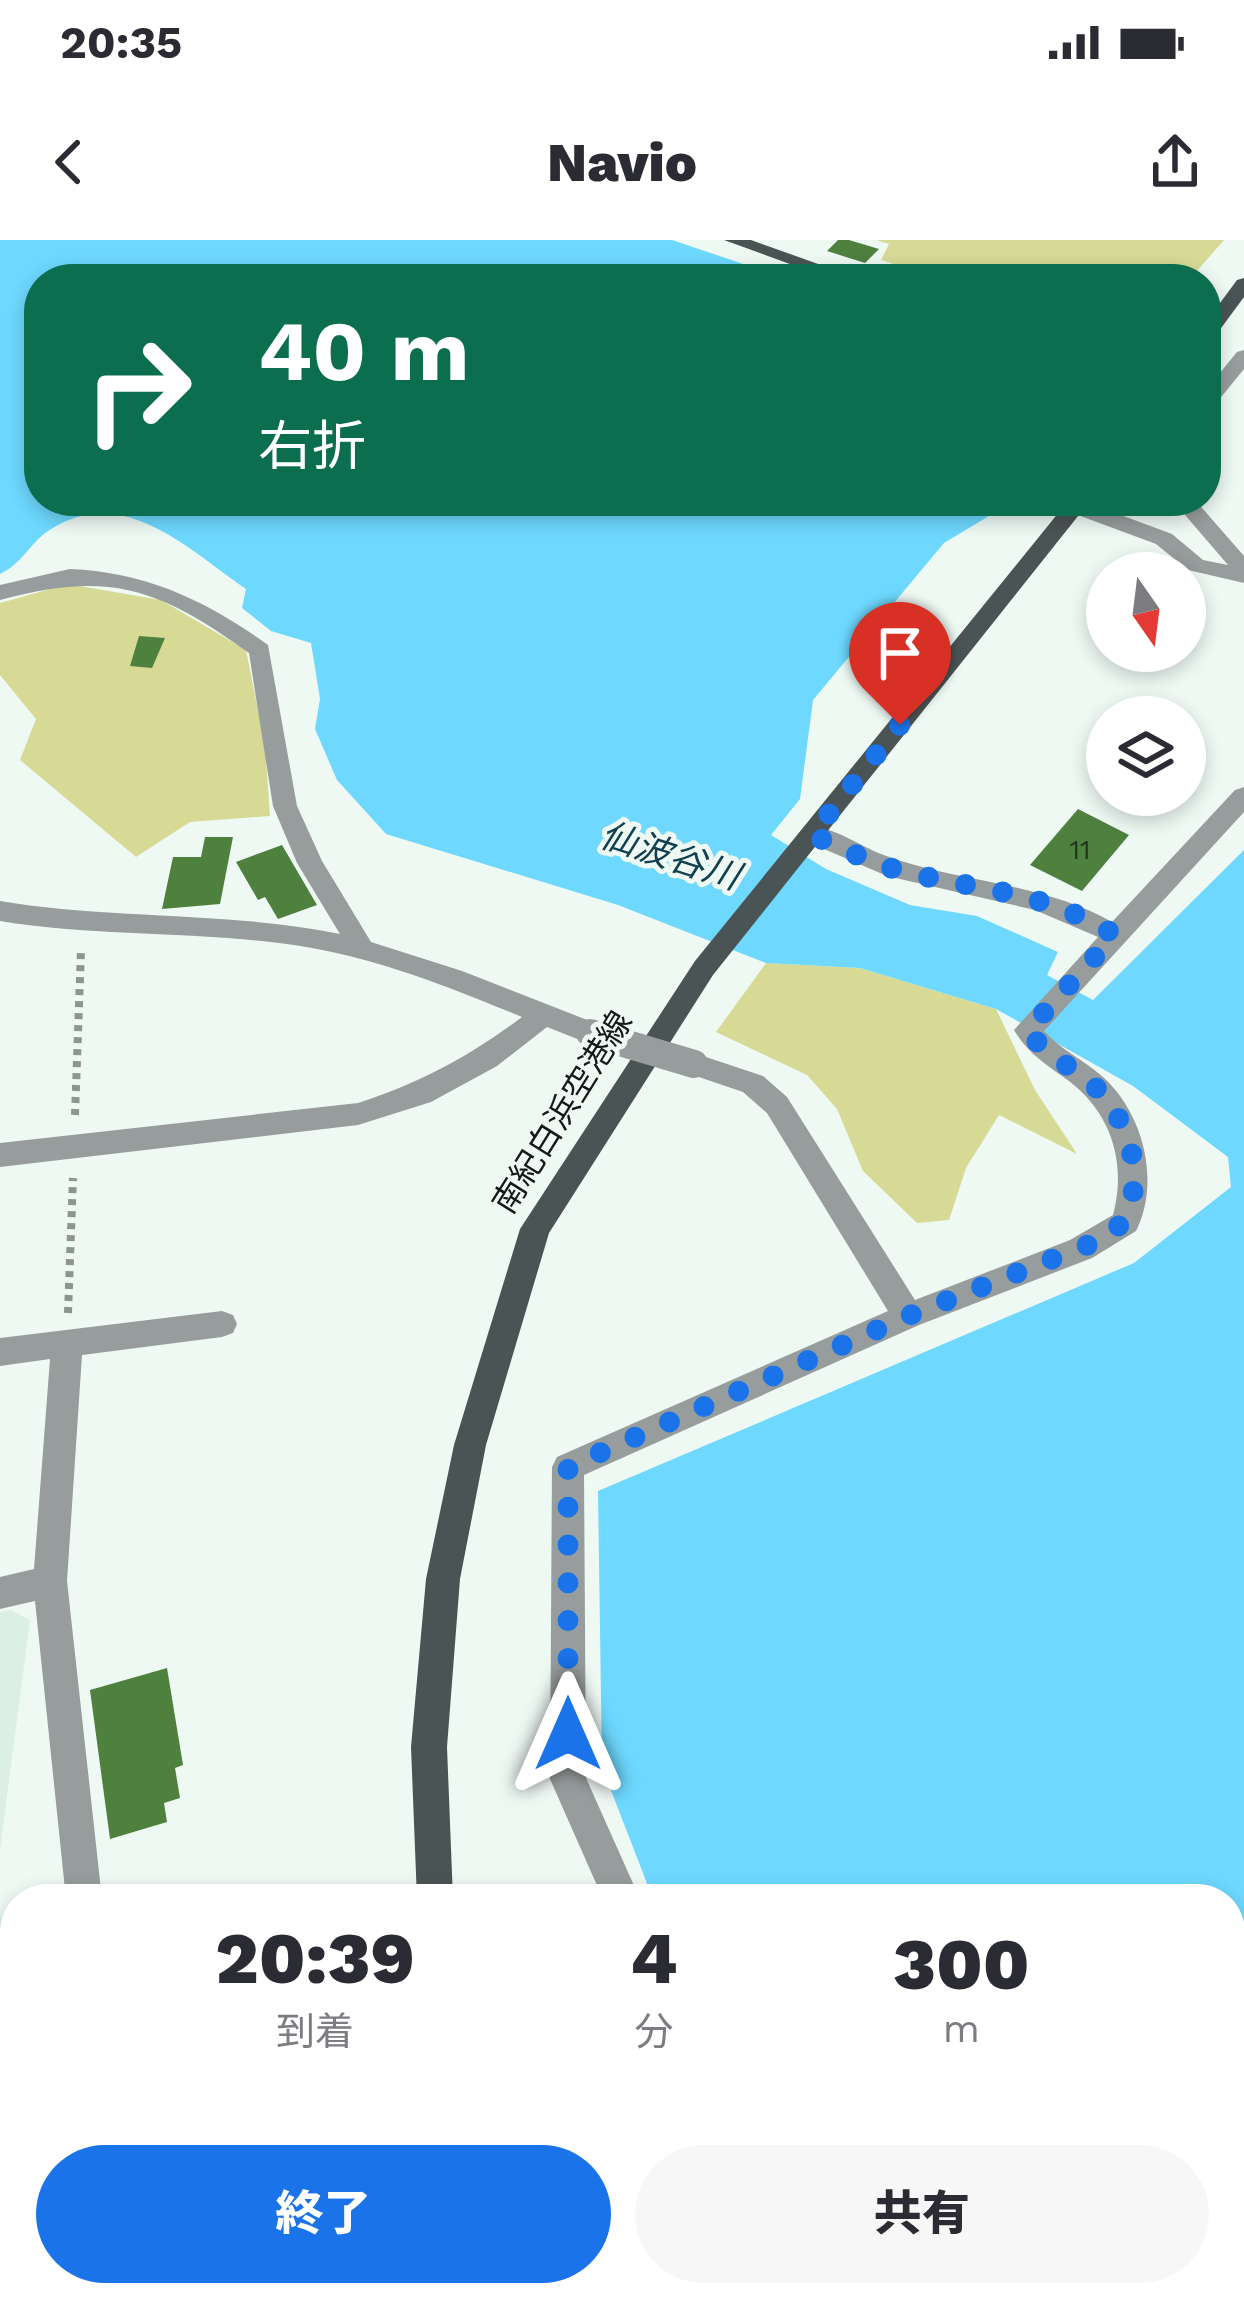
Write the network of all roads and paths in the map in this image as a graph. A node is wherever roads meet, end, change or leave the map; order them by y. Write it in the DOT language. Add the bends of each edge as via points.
graph roads {
  1 [pos="733,240"];
  2 [pos="805,264"];
  3 [pos="1244,284"];
  4 [pos="1221,315"];
  5 [pos="1244,356"];
  6 [pos="1221,384"];
  7 [pos="1067,516"];
  8 [pos="1107,516"];
  9 [pos="1196,516"];
  10 [pos="1244,573"];
  11 [pos="0,593"];
  12 [pos="1244,796"];
  13 [pos="808,839"];
  14 [pos="0,911"];
  15 [pos="1115,935"];
  16 [pos="362,949"];
  17 [pos="544,1014"];
  18 [pos="0,1155"];
  19 [pos="908,1316"];
  20 [pos="221,1324"];
  21 [pos="67,1343"];
  22 [pos="0,1352"];
  23 [pos="50,1581"];
  24 [pos="0,1593"];
  25 [pos="82,1884"];
  26 [pos="434,1884"];
  27 [pos="615,1884"];
  1 -- 2 [label="main road"];
  3 -- 4 [label="main road"];
  5 -- 6 [label="street"];
  7 -- 13 [label="main road, 南紀白浜空港線"];
  8 -- 10 [label="street" via="1164,539 1196,565"];
  9 -- 10 [label="street"];
  11 -- 16 [label="street" via="58,575 176,594 260,650 285,806"];
  12 -- 15 [label="street"];
  13 -- 15 [label="street" via="912,874 1016,891"];
  13 -- 26 [label="main road, 南紀白浜空港線" via="704,968 546,1207 508,1307 443,1579 429,1747"];
  14 -- 16 [label="street"];
  15 -- 19 [label="street" via="1028,1030 1097,1088 1121,1125 1135,1182 1126,1222 1081,1249"];
  16 -- 17 [label="street"];
  17 -- 18 [label="street" via="421,1094 358,1114"];
  17 -- 19 [label="street, bridge" via="753,1084 777,1105"];
  19 -- 27 [label="street" via="568,1467 568,1779"];
  20 -- 21 [label="street"];
  21 -- 22 [label="street"];
  21 -- 23 [label="street"];
  23 -- 24 [label="street"];
  23 -- 25 [label="street"];
}
